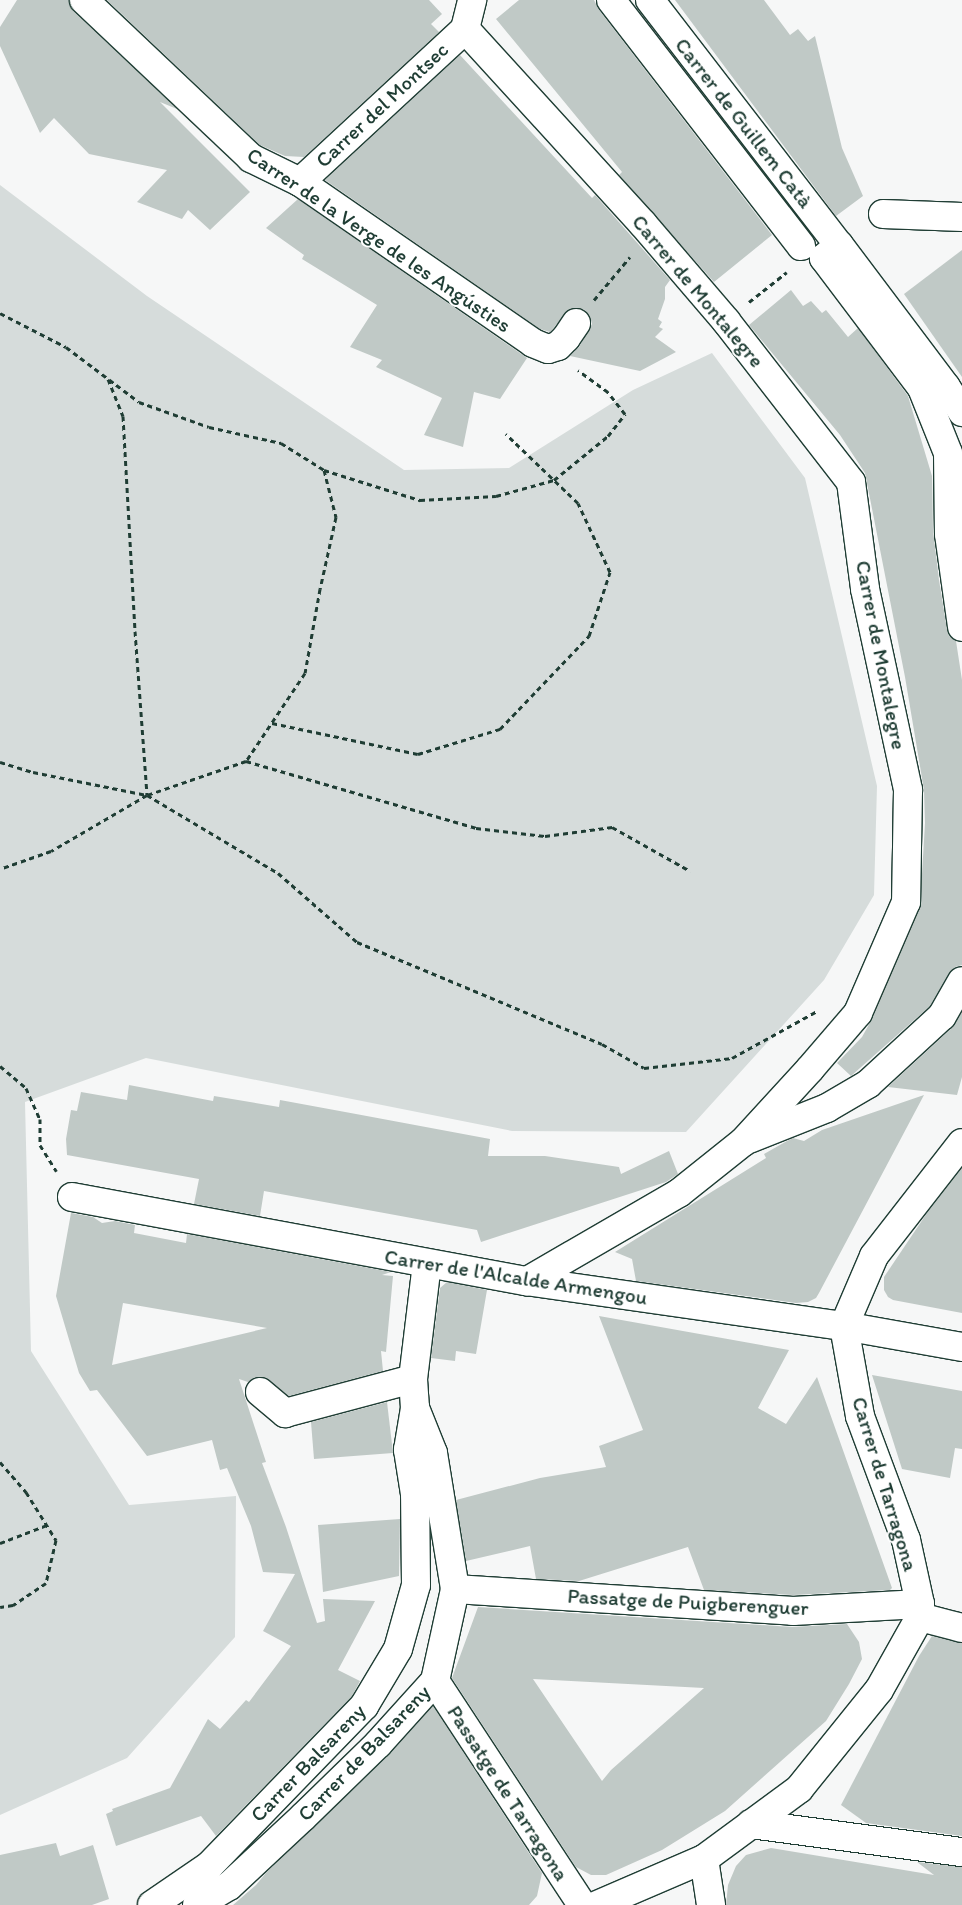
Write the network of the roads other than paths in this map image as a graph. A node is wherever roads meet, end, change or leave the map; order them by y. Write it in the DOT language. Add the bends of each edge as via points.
graph roads {
  1 [pos="84,0"];
  2 [pos="472,0"];
  3 [pos="611,0"];
  4 [pos="650,0"];
  5 [pos="465,29"];
  6 [pos="300,182"];
  7 [pos="883,214"];
  8 [pos="962,217"];
  9 [pos="821,250"];
  10 [pos="584,313"];
  11 [pos="962,412"];
  12 [pos="962,627"];
  13 [pos="962,981"];
  14 [pos="743,1142"];
  15 [pos="962,1143"];
  16 [pos="72,1197"];
  17 [pos="427,1264"];
  18 [pos="527,1281"];
  19 [pos="844,1326"];
  20 [pos="962,1347"];
  21 [pos="413,1379"];
  22 [pos="260,1392"];
  23 [pos="415,1408"];
  24 [pos="455,1589"];
  25 [pos="920,1610"];
  26 [pos="962,1628"];
  27 [pos="435,1680"];
  28 [pos="751,1824"];
  29 [pos="962,1852"];
  30 [pos="704,1859"];
  31 [pos="152,1905"];
  32 [pos="197,1905"];
  33 [pos="582,1905"];
  34 [pos="597,1905"];
  35 [pos="711,1905"];
  1 -- 6 [label="street, Carrer de la Verge de les Angústies" via="252,158"];
  2 -- 5 [label="street"];
  3 -- 9 [label="street"];
  4 -- 9 [label="street, Carrer de Guillem Catà"];
  5 -- 6 [label="street, Carrer del Montsec"];
  5 -- 14 [label="street, Carrer de Montalegre" via="726,320 851,482 865,589 908,790 906,902 858,1013"];
  6 -- 10 [label="street, Carrer de la Verge de les Angústies" via="534,343 548,349 558,346"];
  7 -- 8 [label="street"];
  9 -- 11 [label="street" via="946,387"];
  9 -- 12 [label="street" via="922,388 948,454 949,534"];
  13 -- 14 [label="street" via="942,1016 868,1084 827,1108"];
  14 -- 18 [label="street, Carrer de Montalegre" via="679,1193"];
  15 -- 19 [label="street" via="874,1256"];
  16 -- 17 [label="street, Carrer de l'Alcalde Armengou"];
  17 -- 18 [label="street, Carrer de l'Alcalde Armengou"];
  17 -- 21 [label="street, Carrer de Balsareny"];
  18 -- 19 [label="street, Carrer de l'Alcalde Armengou"];
  19 -- 20 [label="street, Carrer de l'Alcalde Armengou"];
  19 -- 25 [label="street, Carrer de Tarragona" via="860,1416 906,1540"];
  21 -- 22 [label="street" via="285,1413"];
  21 -- 23 [label="street, Carrer de Balsareny"];
  23 -- 24 [label="street, Carrer de Balsareny" via="434,1453"];
  23 -- 31 [label="street, Carrer Balsareny" via="408,1450 415,1494 416,1585 398,1649 364,1706 209,1866"];
  24 -- 25 [label="street, Passatge de Puigberenguer" via="793,1610"];
  24 -- 27 [label="street, Carrer de Balsareny"];
  25 -- 26 [label="street, Passatge de Puigberenguer"];
  25 -- 28 [label="street" via="879,1690 836,1745 798,1789"];
  27 -- 32 [label="street, Carrer de Balsareny" via="378,1744 296,1823 229,1886"];
  27 -- 33 [label="street, Passatge de Tarragona"];
  28 -- 29 [label="street"];
  28 -- 30 [label="street"];
  30 -- 34 [label="street"];
  30 -- 35 [label="street"];
}
